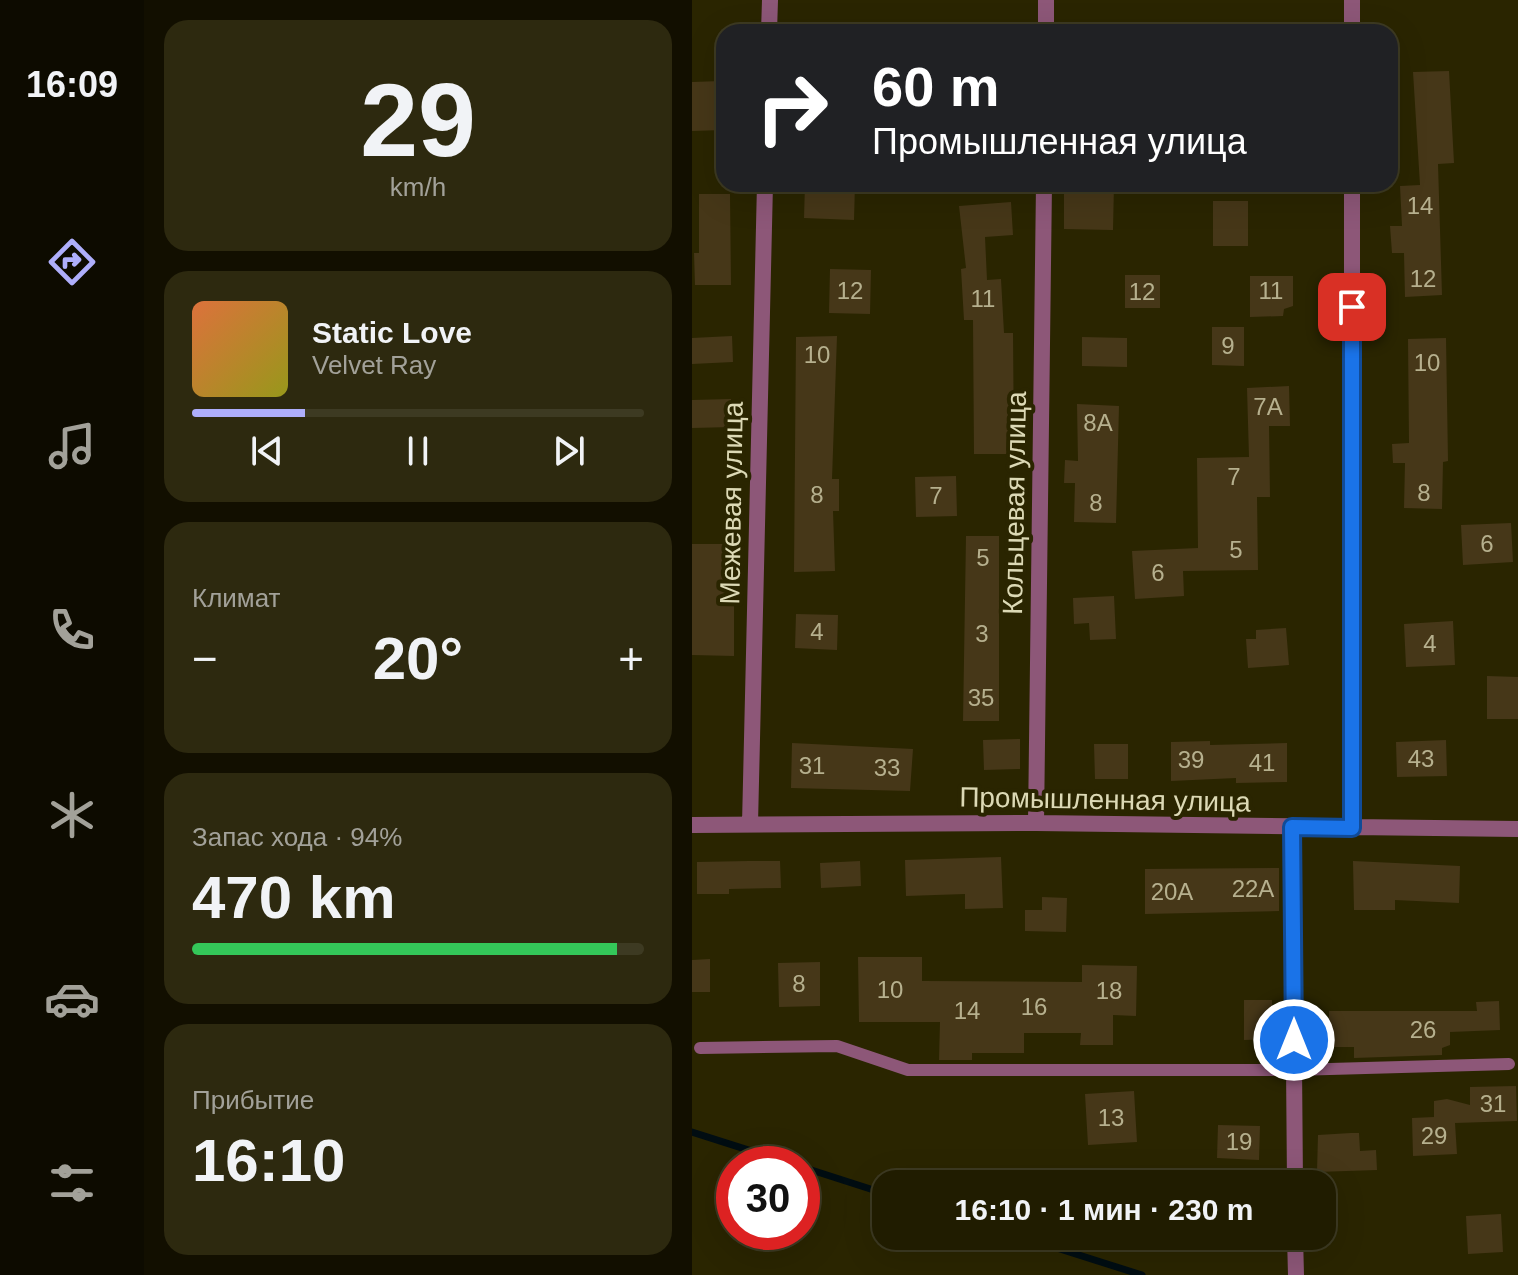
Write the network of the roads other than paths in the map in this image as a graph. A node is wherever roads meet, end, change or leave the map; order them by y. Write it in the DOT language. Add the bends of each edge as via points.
graph roads {
  1 [pos="770,0"];
  2 [pos="1046,0"];
  3 [pos="1352,0"];
  4 [pos="769,24"];
  5 [pos="1046,24"];
  6 [pos="1352,24"];
  7 [pos="765,192"];
  8 [pos="1044,192"];
  9 [pos="1352,192"];
  10 [pos="1036,823"];
  11 [pos="750,824"];
  12 [pos="692,825"];
  13 [pos="1292,827"];
  14 [pos="1352,828"];
  15 [pos="1518,829"];
  16 [pos="700,1048"];
  17 [pos="1509,1064"];
  18 [pos="1294,1070"];
  19 [pos="1295,1170"];
  20 [pos="1295,1250"];
  21 [pos="1296,1275"];
  1 -- 4 [label="street"];
  2 -- 5 [label="street"];
  3 -- 6 [label="street"];
  7 -- 11 [label="street, Межевая улица"];
  8 -- 10 [label="street, Кольцевая улица"];
  9 -- 14 [label="street"];
  10 -- 11 [label="street, Промышленная улица"];
  10 -- 13 [label="street, Промышленная улица"];
  11 -- 12 [label="street, Промышленная улица"];
  13 -- 14 [label="street, Промышленная улица"];
  13 -- 18 [label="street"];
  14 -- 15 [label="street, Промышленная улица"];
  16 -- 18 [label="lane" via="837,1046 908,1070"];
  17 -- 18 [label="lane"];
  18 -- 19 [label="street"];
  20 -- 21 [label="street"];
}
